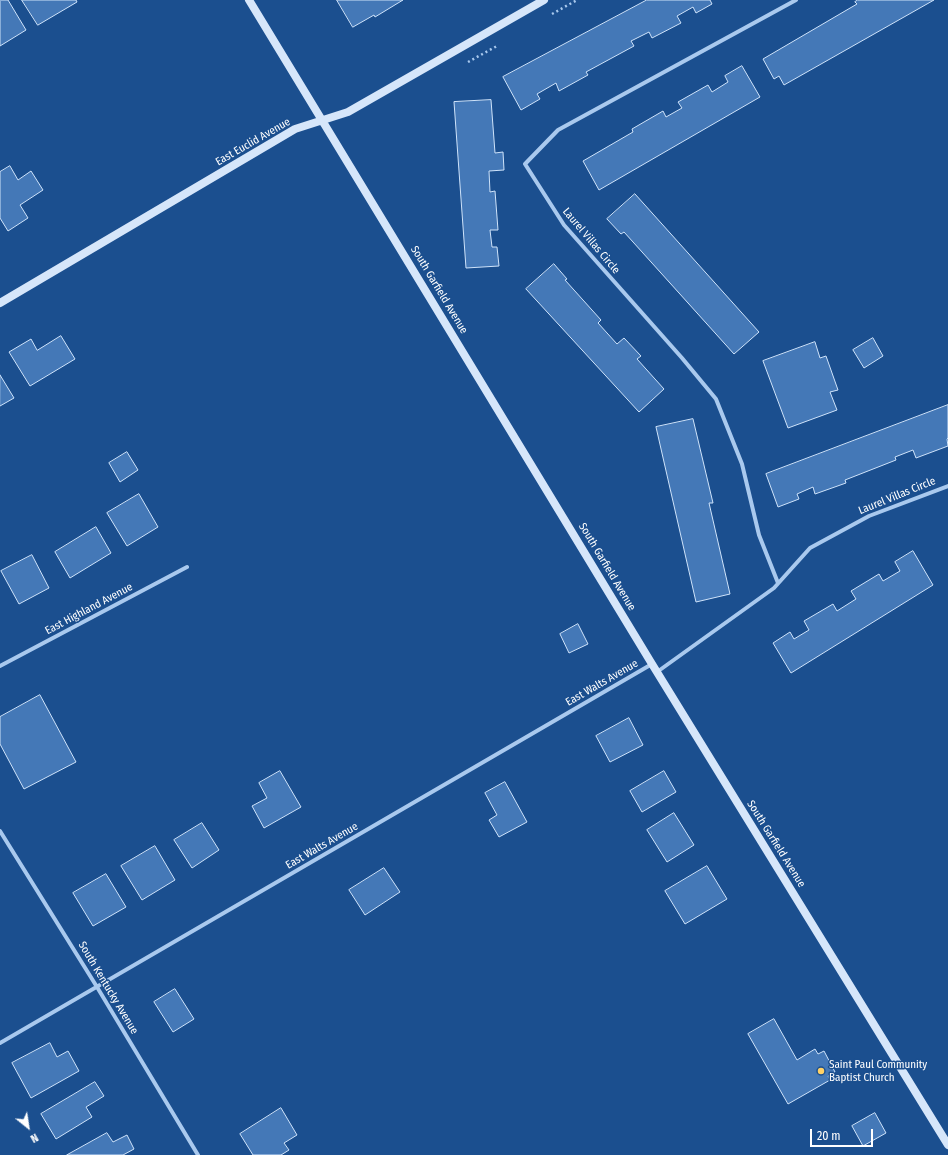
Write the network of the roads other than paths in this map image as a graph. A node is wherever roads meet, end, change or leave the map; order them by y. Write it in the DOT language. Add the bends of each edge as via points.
graph roads {
  1 [pos="249,0"];
  2 [pos="544,0"];
  3 [pos="796,0"];
  4 [pos="323,120"];
  5 [pos="0,303"];
  6 [pos="948,486"];
  7 [pos="186,567"];
  8 [pos="778,583"];
  9 [pos="652,664"];
  10 [pos="0,666"];
  11 [pos="657,672"];
  12 [pos="0,831"];
  13 [pos="97,987"];
  14 [pos="0,1043"];
  15 [pos="948,1145"];
  16 [pos="198,1155"];
  1 -- 4 [label="street, South Garfield Avenue"];
  2 -- 4 [label="street, East Euclid Avenue" via="348,112"];
  3 -- 8 [label="street, Laurel Villas Circle" via="558,130 525,164 564,225 716,399 742,464 759,535"];
  4 -- 5 [label="street, East Euclid Avenue" via="295,129"];
  4 -- 9 [label="street, South Garfield Avenue"];
  6 -- 8 [label="street, Laurel Villas Circle" via="869,516 810,548"];
  7 -- 10 [label="street, East Highland Avenue"];
  8 -- 11 [label="street, Laurel Villas Circle"];
  9 -- 11 [label="street, South Garfield Avenue"];
  9 -- 13 [label="street, East Walts Avenue"];
  11 -- 15 [label="street, South Garfield Avenue"];
  12 -- 13 [label="street, South Kentucky Avenue"];
  13 -- 14 [label="street, East Walts Avenue"];
  13 -- 16 [label="street, South Kentucky Avenue"];
}
